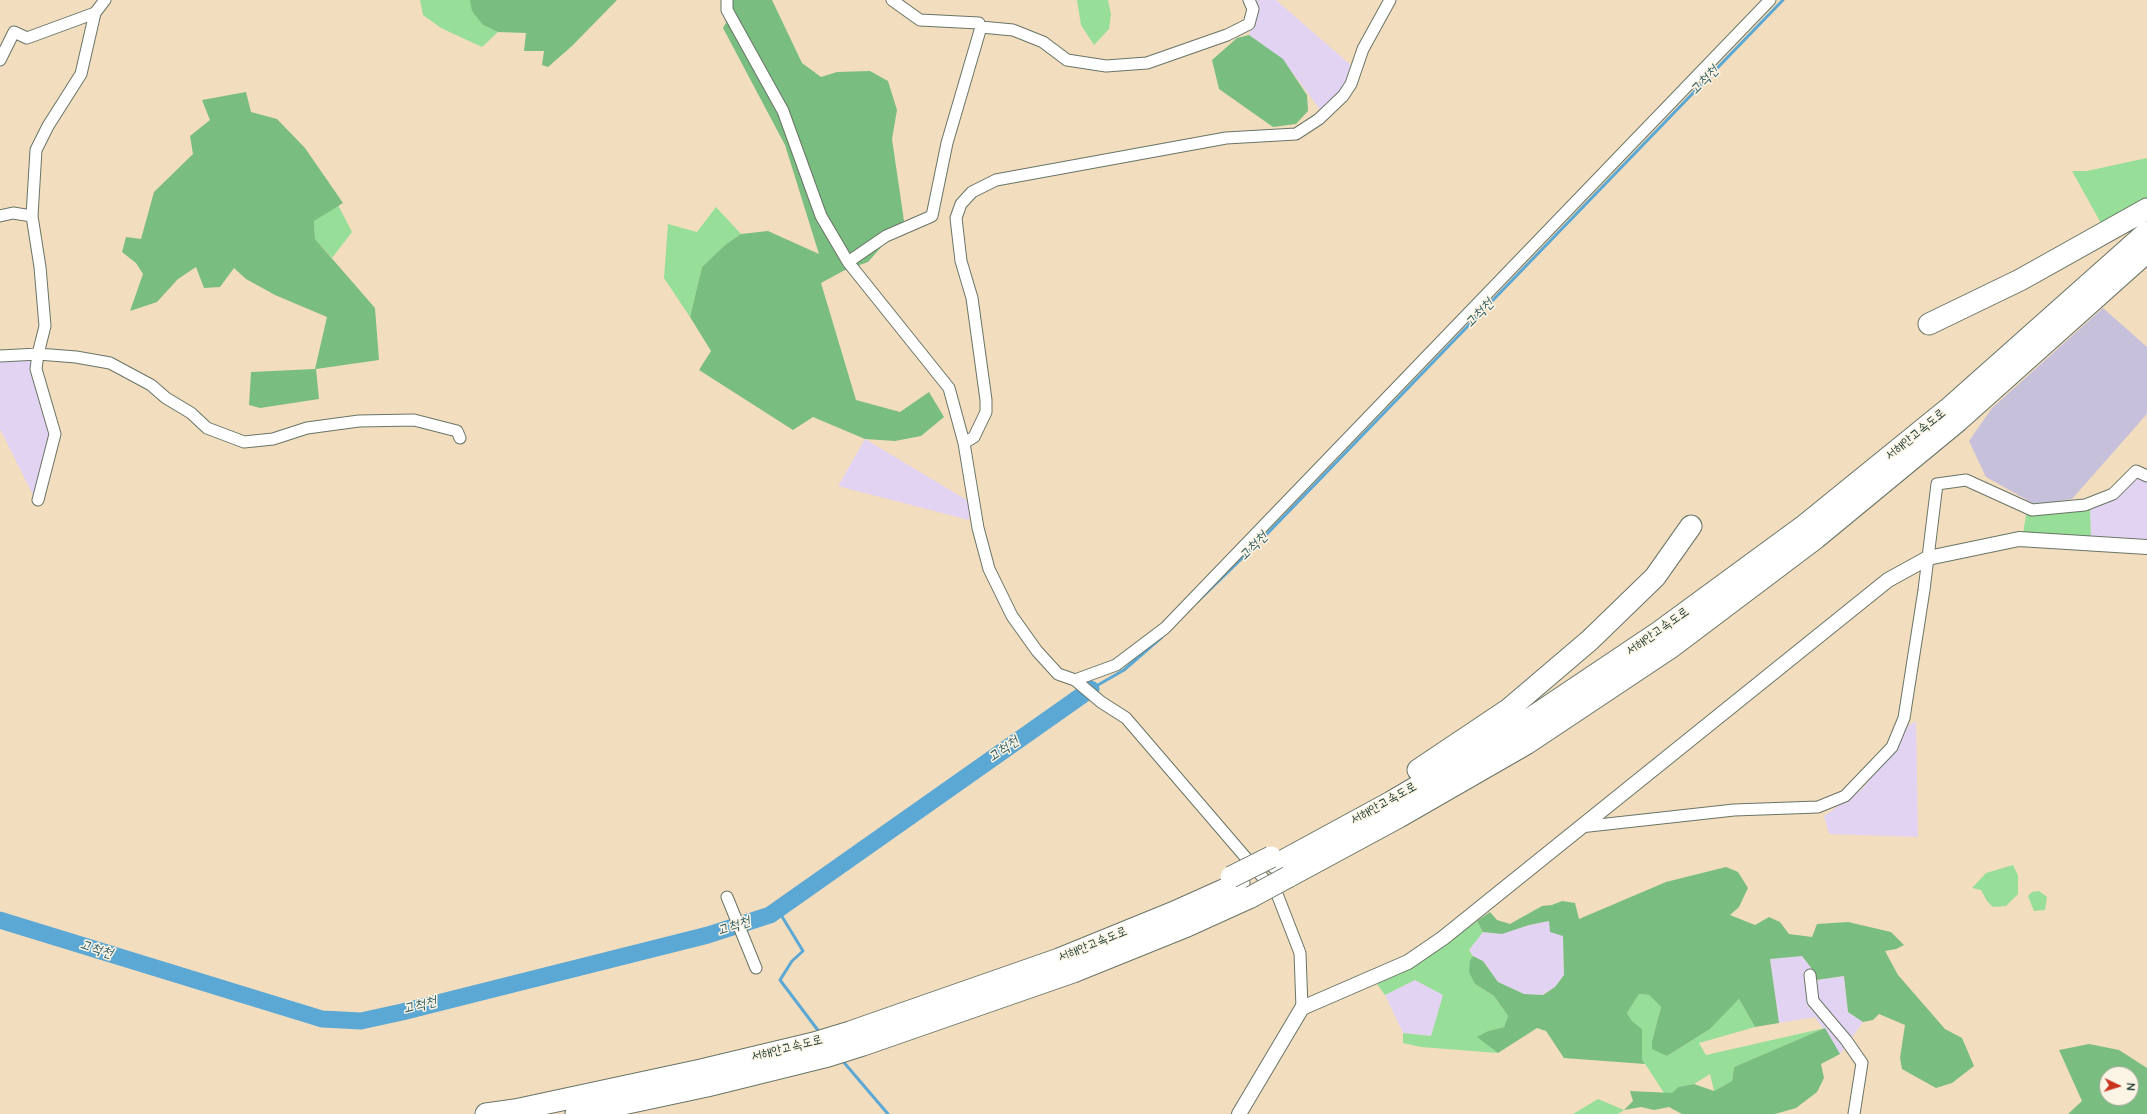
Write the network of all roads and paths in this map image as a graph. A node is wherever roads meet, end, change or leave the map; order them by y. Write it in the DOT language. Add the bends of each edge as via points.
graph roads {
  1 [pos="104,0"];
  2 [pos="727,0"];
  3 [pos="892,0"];
  4 [pos="1249,0"];
  5 [pos="1390,0"];
  6 [pos="1770,0"];
  7 [pos="95,13"];
  8 [pos="978,22"];
  9 [pos="0,60"];
  10 [pos="2147,208"];
  11 [pos="0,216"];
  12 [pos="32,216"];
  13 [pos="2147,232"];
  14 [pos="2147,252"];
  15 [pos="848,262"];
  16 [pos="1929,324"];
  17 [pos="38,354"];
  18 [pos="0,356"];
  19 [pos="460,438"];
  20 [pos="964,443"];
  21 [pos="2147,476"];
  22 [pos="38,500"];
  23 [pos="1691,526"];
  24 [pos="2147,547"];
  25 [pos="1928,558"];
  26 [pos="1077,682"];
  27 [pos="1580,827"];
  28 [pos="1278,866"];
  29 [pos="1240,886"];
  30 [pos="728,902"];
  31 [pos="756,968"];
  32 [pos="1810,975"];
  33 [pos="1302,1008"];
  34 [pos="857,1039"];
  35 [pos="821,1050"];
  36 [pos="486,1114"];
  37 [pos="576,1114"];
  38 [pos="1239,1114"];
  39 [pos="1854,1114"];
  1 -- 7 [label="street"];
  2 -- 15 [label="street" via="727,10 783,111 820,216"];
  3 -- 8 [label="street" via="920,20"];
  4 -- 15 [label="street" via="1253,9 1249,24 1227,35 1147,63 1106,66 1067,60 1043,42 1013,30 981,27 947,143 932,216 886,236"];
  5 -- 20 [label="street" via="1363,49 1351,84 1343,96 1319,119 1296,134 1226,138 996,180 972,192 961,204 956,218 961,261 972,298 986,412 974,436"];
  6 -- 26 [label="street" via="1165,628 1116,665"];
  7 -- 9 [label="street" via="27,38 14,32"];
  7 -- 12 [label="street" via="81,74 36,150"];
  10 -- 16 [label="highway" via="2020,280"];
  11 -- 12 [label="street" via="13,213"];
  12 -- 17 [label="street" via="45,326"];
  13 -- 28 [label="highway, 서해안고속도로" via="1936,418 1805,525 1659,632 1510,732"];
  14 -- 28 [label="highway, 서해안고속도로" via="1958,421 1816,538 1670,648 1526,744 1399,817"];
  15 -- 20 [label="street" via="949,388"];
  17 -- 18 [label="street"];
  17 -- 19 [label="street" via="110,363 151,385 207,428 244,442 273,439 307,428 359,421 414,420 457,431"];
  17 -- 22 [label="street" via="36,369 55,434"];
  20 -- 26 [label="street" via="978,528 989,569 1012,616 1037,651 1058,674"];
  21 -- 25 [label="street" via="2136,471 2113,494 2085,505 2032,510 1966,480 1937,484"];
  23 -- 28 [label="highway" via="1656,577 1590,640 1509,709"];
  24 -- 25 [label="street" via="2019,539"];
  25 -- 27 [label="street" via="1888,580"];
  25 -- 27 [label="street" via="1904,718 1892,747 1845,796 1818,807 1734,810"];
  26 -- 33 [label="street" via="1126,718 1277,894 1300,953"];
  27 -- 33 [label="street" via="1443,938 1408,962"];
  28 -- 29 [label="highway, 서해안고속도로, bridge"];
  28 -- 29 [label="highway, bridge"];
  29 -- 34 [label="highway, 서해안고속도로"];
  29 -- 34 [label="highway, 서해안고속도로" via="1187,926 1073,972"];
  30 -- 31 [label="street"];
  32 -- 39 [label="street" via="1813,1001 1862,1063"];
  33 -- 38 [label="street"];
  34 -- 35 [label="highway, 서해안고속도로"];
  35 -- 36 [label="highway, 서해안고속도로" via="701,1070"];
  35 -- 37 [label="highway, 서해안고속도로" via="708,1086"];
}
